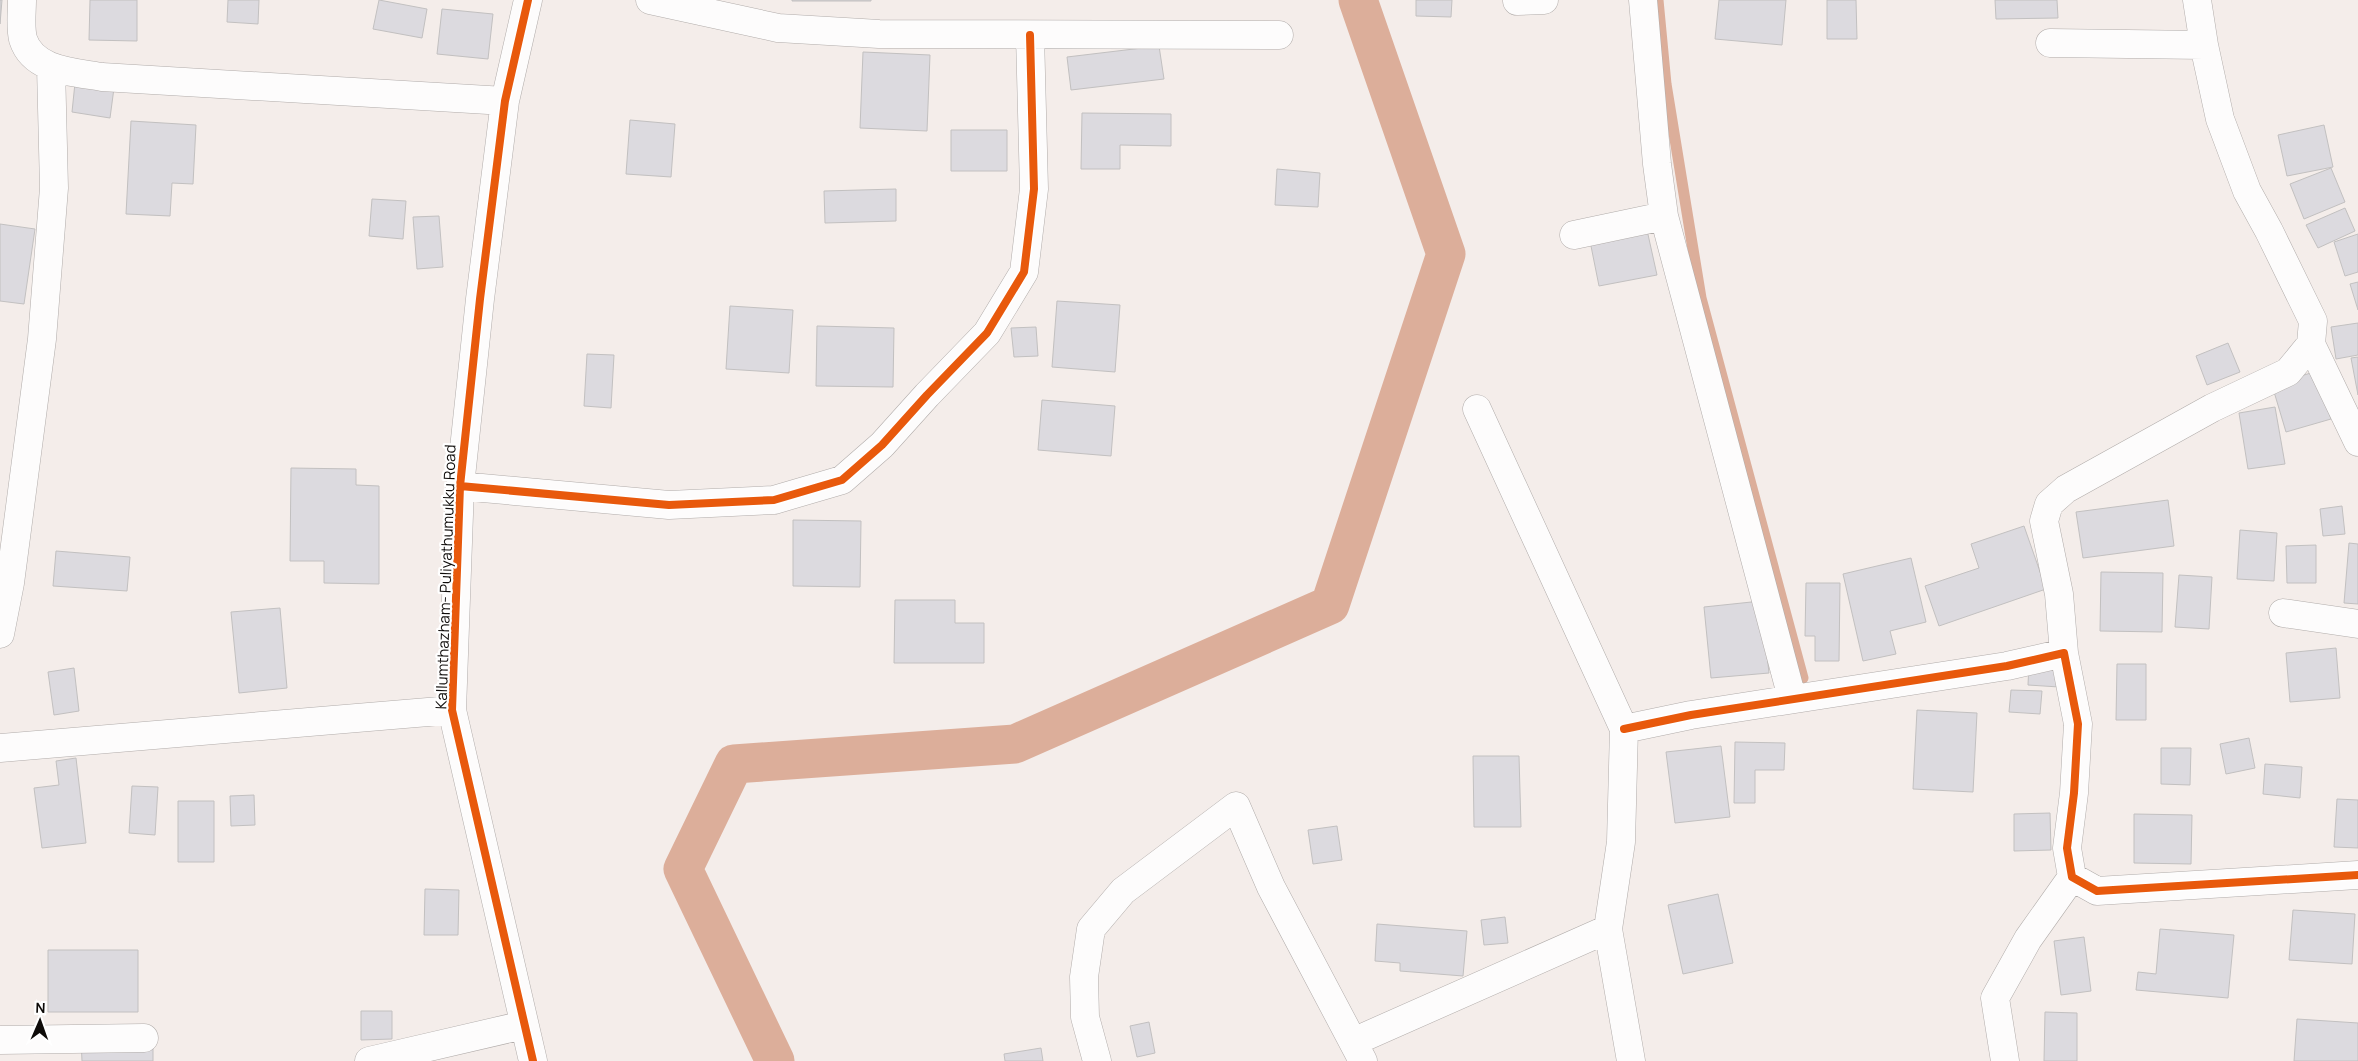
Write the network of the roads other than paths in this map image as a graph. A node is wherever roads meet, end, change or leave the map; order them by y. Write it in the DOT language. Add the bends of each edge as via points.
graph roads {
  1 [pos="22,0"];
  2 [pos="528,0"];
  3 [pos="650,0"];
  4 [pos="1544,0"];
  5 [pos="1642,0"];
  6 [pos="2197,0"];
  7 [pos="1516,1"];
  8 [pos="1030,34"];
  9 [pos="1279,35"];
  10 [pos="2050,43"];
  11 [pos="2204,45"];
  12 [pos="51,67"];
  13 [pos="505,101"];
  14 [pos="1664,216"];
  15 [pos="1574,235"];
  16 [pos="2310,344"];
  17 [pos="1477,409"];
  18 [pos="2357,437"];
  19 [pos="460,486"];
  20 [pos="5,583"];
  21 [pos="2283,613"];
  22 [pos="2358,624"];
  23 [pos="0,634"];
  24 [pos="2064,654"];
  25 [pos="1792,698"];
  26 [pos="452,710"];
  27 [pos="1624,729"];
  28 [pos="0,748"];
  29 [pos="2358,875"];
  30 [pos="2072,876"];
  31 [pos="1608,929"];
  32 [pos="524,1025"];
  33 [pos="144,1038"];
  34 [pos="0,1040"];
  35 [pos="1358,1051"];
  36 [pos="369,1061"];
  37 [pos="533,1061"];
  38 [pos="1097,1061"];
  39 [pos="1631,1061"];
  40 [pos="2005,1061"];
  1 -- 12 [label="street" via="23,38 30,53"];
  2 -- 13 [label="street, Kallumthazham- Puliyathumukku Road"];
  3 -- 8 [label="street" via="778,28 879,34"];
  4 -- 7 [label="street"];
  5 -- 14 [label="street"];
  6 -- 11 [label="street"];
  8 -- 9 [label="street"];
  8 -- 19 [label="street" via="1034,189 1024,272 988,333 882,445 842,480 774,500 669,505"];
  10 -- 11 [label="street"];
  11 -- 16 [label="street" via="2220,119 2246,191 2313,321"];
  12 -- 13 [label="street" via="102,77 140,80"];
  12 -- 20 [label="street" via="54,188 42,330"];
  13 -- 19 [label="street, Kallumthazham- Puliyathumukku Road"];
  14 -- 15 [label="street"];
  14 -- 25 [label="street"];
  16 -- 18 [label="street"];
  16 -- 24 [label="street" via="2288,372 2212,408 2066,490 2049,504 2044,520 2059,594"];
  17 -- 27 [label="street"];
  19 -- 26 [label="street, Kallumthazham- Puliyathumukku Road"];
  20 -- 23 [label="street"];
  21 -- 22 [label="street"];
  24 -- 25 [label="street" via="2007,666"];
  24 -- 30 [label="street" via="2078,724 2067,848"];
  25 -- 27 [label="street"];
  26 -- 28 [label="street"];
  26 -- 32 [label="street, Kallumthazham- Puliyathumukku Road"];
  27 -- 31 [label="street" via="1621,842"];
  29 -- 30 [label="street" via="2097,891"];
  30 -- 40 [label="street" via="2028,939 1995,998"];
  31 -- 35 [label="street"];
  31 -- 39 [label="street"];
  32 -- 36 [label="street"];
  32 -- 37 [label="street, Kallumthazham- Puliyathumukku Road"];
  33 -- 34 [label="street"];
  35 -- 38 [label="street" via="1271,886 1236,806 1123,891 1091,929 1084,977 1085,1016"];
}
